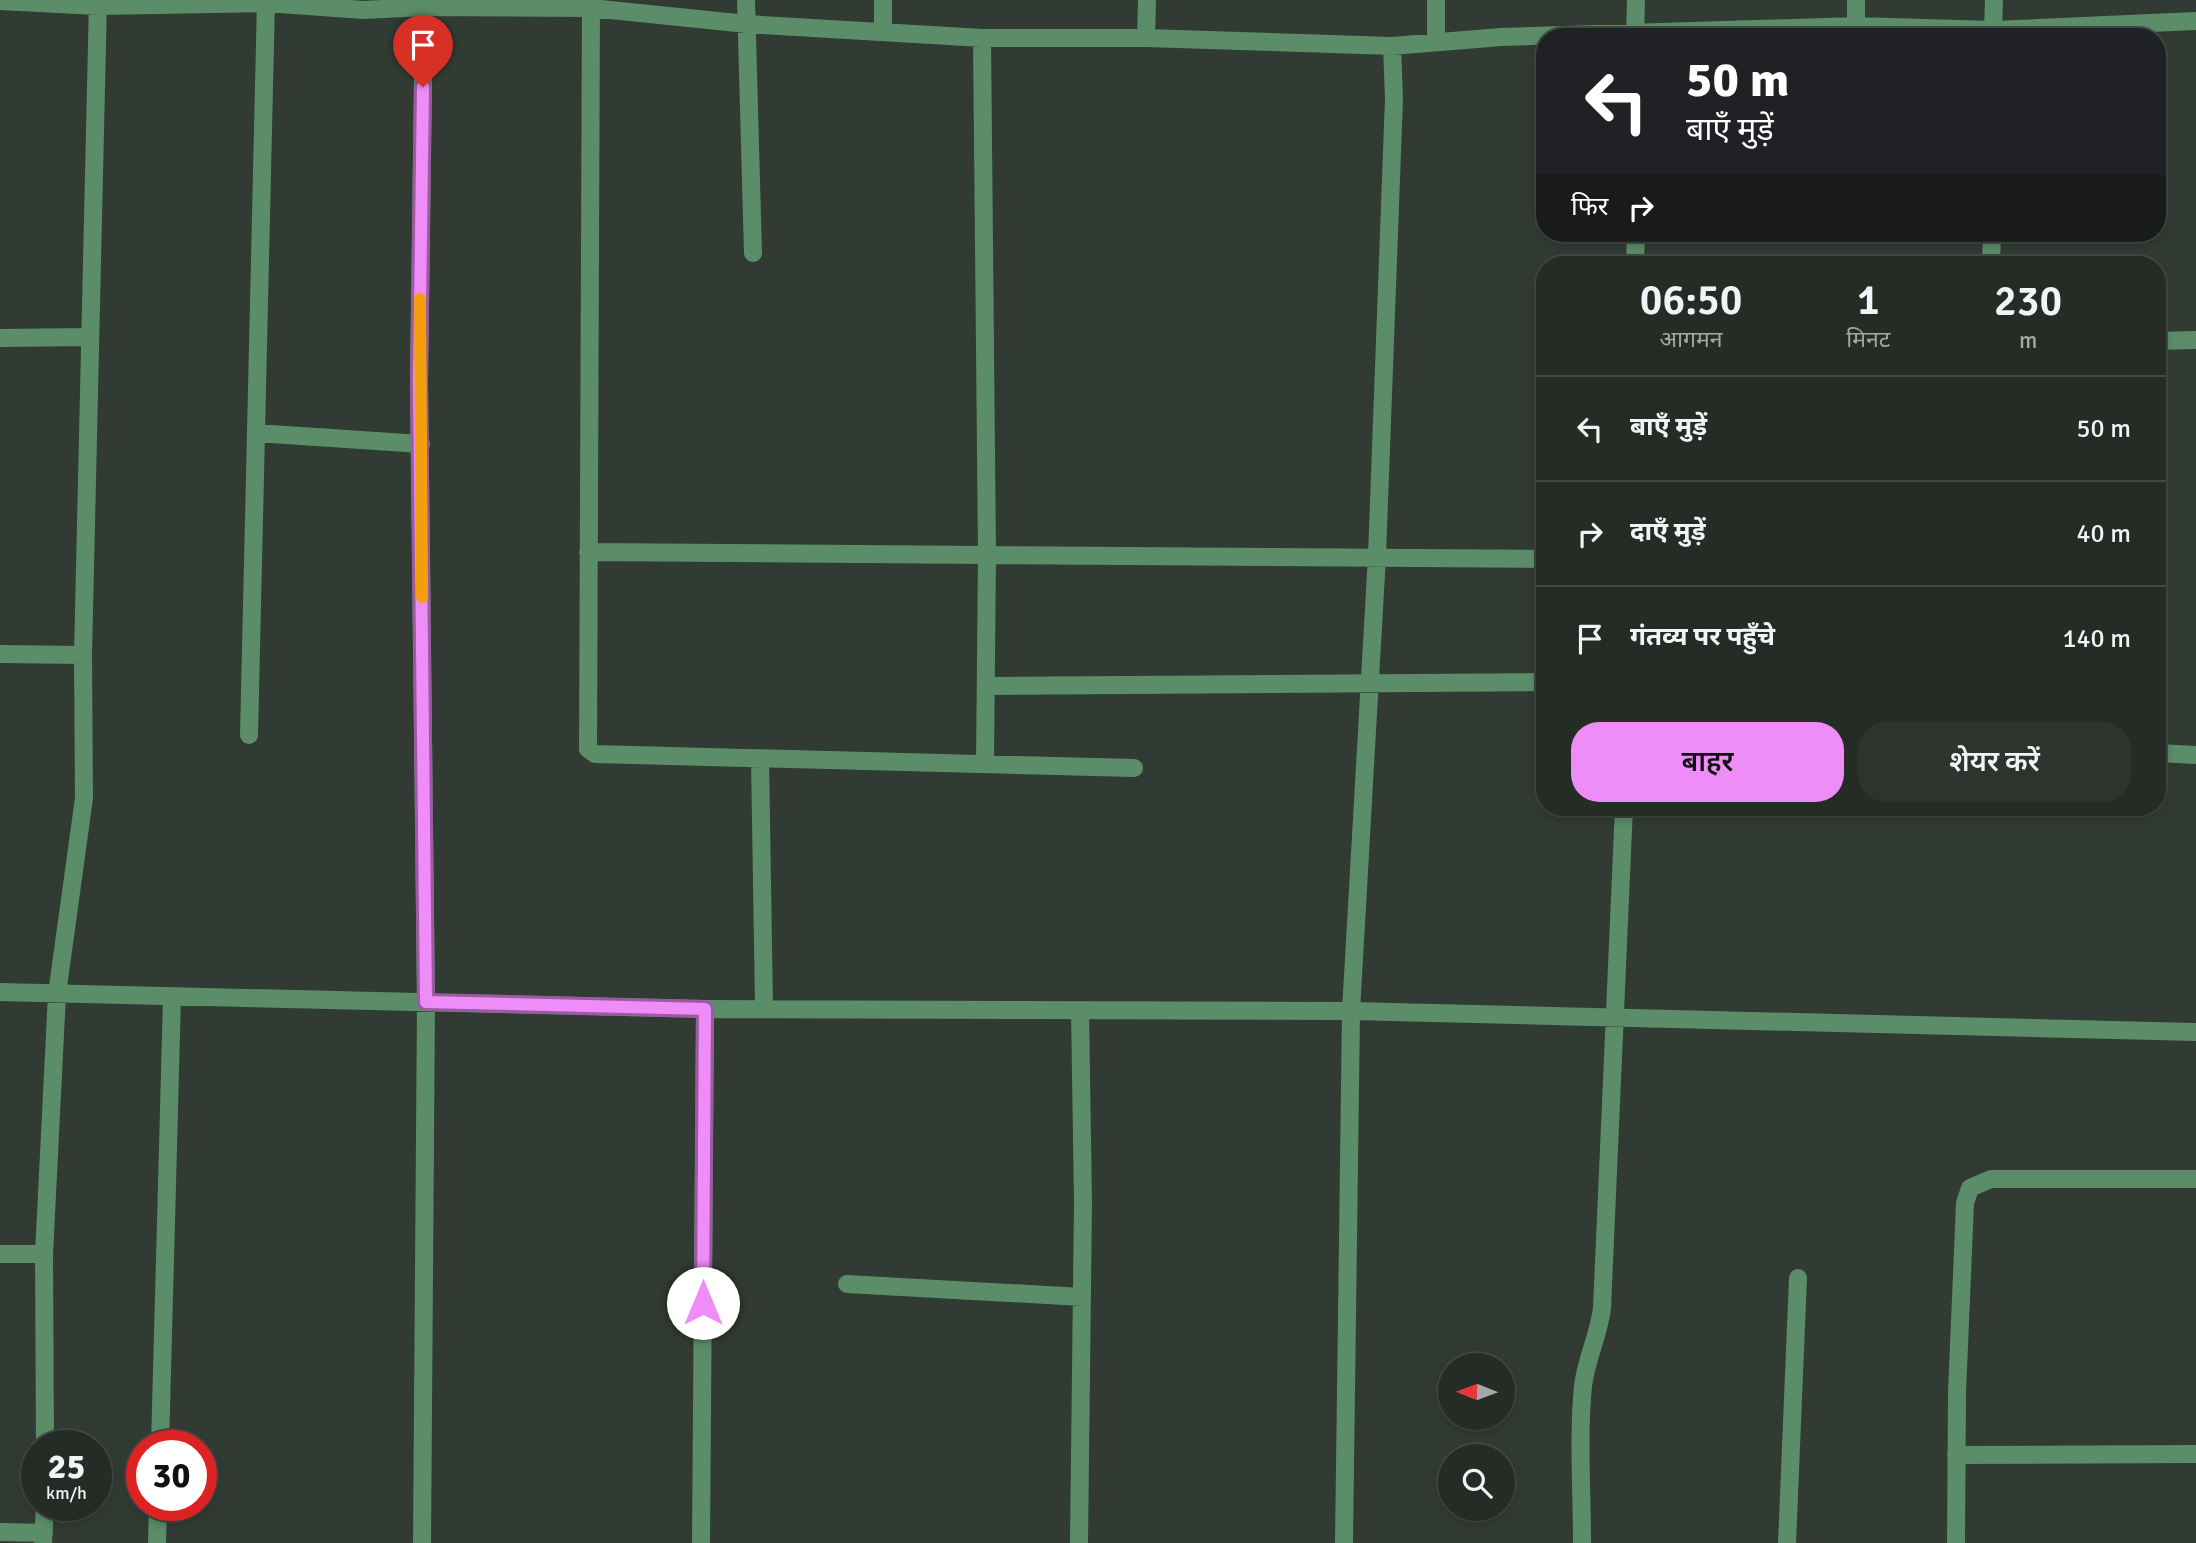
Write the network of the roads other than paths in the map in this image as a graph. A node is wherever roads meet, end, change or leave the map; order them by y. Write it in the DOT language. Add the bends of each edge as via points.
graph roads {
  1 [pos="746,0"];
  2 [pos="883,0"];
  3 [pos="1147,0"];
  4 [pos="1436,0"];
  5 [pos="1636,0"];
  6 [pos="1856,0"];
  7 [pos="1994,0"];
  8 [pos="0,1"];
  9 [pos="266,2"];
  10 [pos="98,3"];
  11 [pos="424,4"];
  12 [pos="591,4"];
  13 [pos="2196,21"];
  14 [pos="747,24"];
  15 [pos="1856,26"];
  16 [pos="1635,28"];
  17 [pos="1807,28"];
  18 [pos="1895,28"];
  19 [pos="1993,28"];
  20 [pos="2078,28"];
  21 [pos="883,30"];
  22 [pos="982,38"];
  23 [pos="1146,38"];
  24 [pos="1536,38"];
  25 [pos="1436,42"];
  26 [pos="1392,46"];
  27 [pos="753,253"];
  28 [pos="89,337"];
  29 [pos="0,338"];
  30 [pos="2196,340"];
  31 [pos="2166,341"];
  32 [pos="256,433"];
  33 [pos="421,444"];
  34 [pos="588,552"];
  35 [pos="987,554"];
  36 [pos="1377,556"];
  37 [pos="1536,559"];
  38 [pos="0,654"];
  39 [pos="83,655"];
  40 [pos="1536,682"];
  41 [pos="1370,684"];
  42 [pos="986,686"];
  43 [pos="249,735"];
  44 [pos="2166,753"];
  45 [pos="2196,755"];
  46 [pos="760,758"];
  47 [pos="985,764"];
  48 [pos="1134,768"];
  49 [pos="1624,816"];
  50 [pos="0,992"];
  51 [pos="57,994"];
  52 [pos="172,997"];
  53 [pos="426,1002"];
  54 [pos="764,1007"];
  55 [pos="705,1009"];
  56 [pos="1080,1010"];
  57 [pos="1351,1011"];
  58 [pos="1614,1016"];
  59 [pos="2196,1032"];
  60 [pos="2196,1179"];
  61 [pos="0,1254"];
  62 [pos="44,1254"];
  63 [pos="1798,1278"];
  64 [pos="847,1284"];
  65 [pos="1082,1297"];
  66 [pos="45,1430"];
  67 [pos="160,1430"];
  68 [pos="2196,1454"];
  69 [pos="1956,1455"];
  70 [pos="158,1521"];
  71 [pos="0,1532"];
  72 [pos="43,1538"];
  73 [pos="157,1543"];
  74 [pos="422,1543"];
  75 [pos="701,1543"];
  76 [pos="1079,1543"];
  77 [pos="1344,1543"];
  78 [pos="1582,1543"];
  79 [pos="1787,1543"];
  80 [pos="1956,1543"];
  1 -- 14 [label="street"];
  2 -- 21 [label="street"];
  3 -- 23 [label="street"];
  4 -- 25 [label="street"];
  5 -- 16 [label="street"];
  6 -- 15 [label="street"];
  7 -- 19 [label="street"];
  8 -- 10 [label="street"];
  9 -- 10 [label="street"];
  9 -- 11 [label="street" via="363,10"];
  9 -- 32 [label="street"];
  10 -- 28 [label="street"];
  11 -- 12 [label="street"];
  11 -- 33 [label="street"];
  12 -- 14 [label="street"];
  12 -- 34 [label="street"];
  13 -- 20 [label="street"];
  14 -- 21 [label="street"];
  14 -- 27 [label="street"];
  15 -- 17 [label="street"];
  15 -- 18 [label="street"];
  21 -- 22 [label="street"];
  22 -- 23 [label="street"];
  22 -- 35 [label="street"];
  23 -- 26 [label="street"];
  24 -- 25 [label="street"];
  25 -- 26 [label="street"];
  26 -- 36 [label="street" via="1394,98"];
  28 -- 29 [label="street"];
  28 -- 39 [label="street"];
  30 -- 31 [label="street"];
  32 -- 33 [label="street"];
  32 -- 43 [label="street"];
  33 -- 53 [label="street"];
  34 -- 35 [label="street"];
  34 -- 46 [label="street" via="588,749 594,754"];
  35 -- 36 [label="street"];
  35 -- 42 [label="street"];
  36 -- 37 [label="street"];
  36 -- 41 [label="street"];
  38 -- 39 [label="street"];
  39 -- 51 [label="street" via="84,798"];
  40 -- 41 [label="street"];
  41 -- 42 [label="street"];
  41 -- 57 [label="street"];
  42 -- 47 [label="street"];
  44 -- 45 [label="street"];
  46 -- 47 [label="street"];
  46 -- 54 [label="street"];
  47 -- 48 [label="street"];
  49 -- 58 [label="street"];
  50 -- 51 [label="street"];
  51 -- 52 [label="street"];
  51 -- 62 [label="street"];
  52 -- 53 [label="street"];
  52 -- 67 [label="street"];
  53 -- 55 [label="street"];
  53 -- 74 [label="street"];
  54 -- 55 [label="street"];
  54 -- 56 [label="street"];
  55 -- 75 [label="street"];
  56 -- 57 [label="street"];
  56 -- 65 [label="street"];
  57 -- 58 [label="street"];
  57 -- 77 [label="street"];
  58 -- 59 [label="street"];
  58 -- 78 [label="street" via="1602,1308 1586,1362 1582,1398"];
  60 -- 69 [label="street" via="1991,1180 1970,1188 1964,1217"];
  61 -- 62 [label="street"];
  62 -- 66 [label="street"];
  63 -- 79 [label="street"];
  64 -- 65 [label="street"];
  65 -- 76 [label="street"];
  68 -- 69 [label="street"];
  69 -- 80 [label="street"];
  70 -- 73 [label="street"];
  71 -- 72 [label="street"];
}
